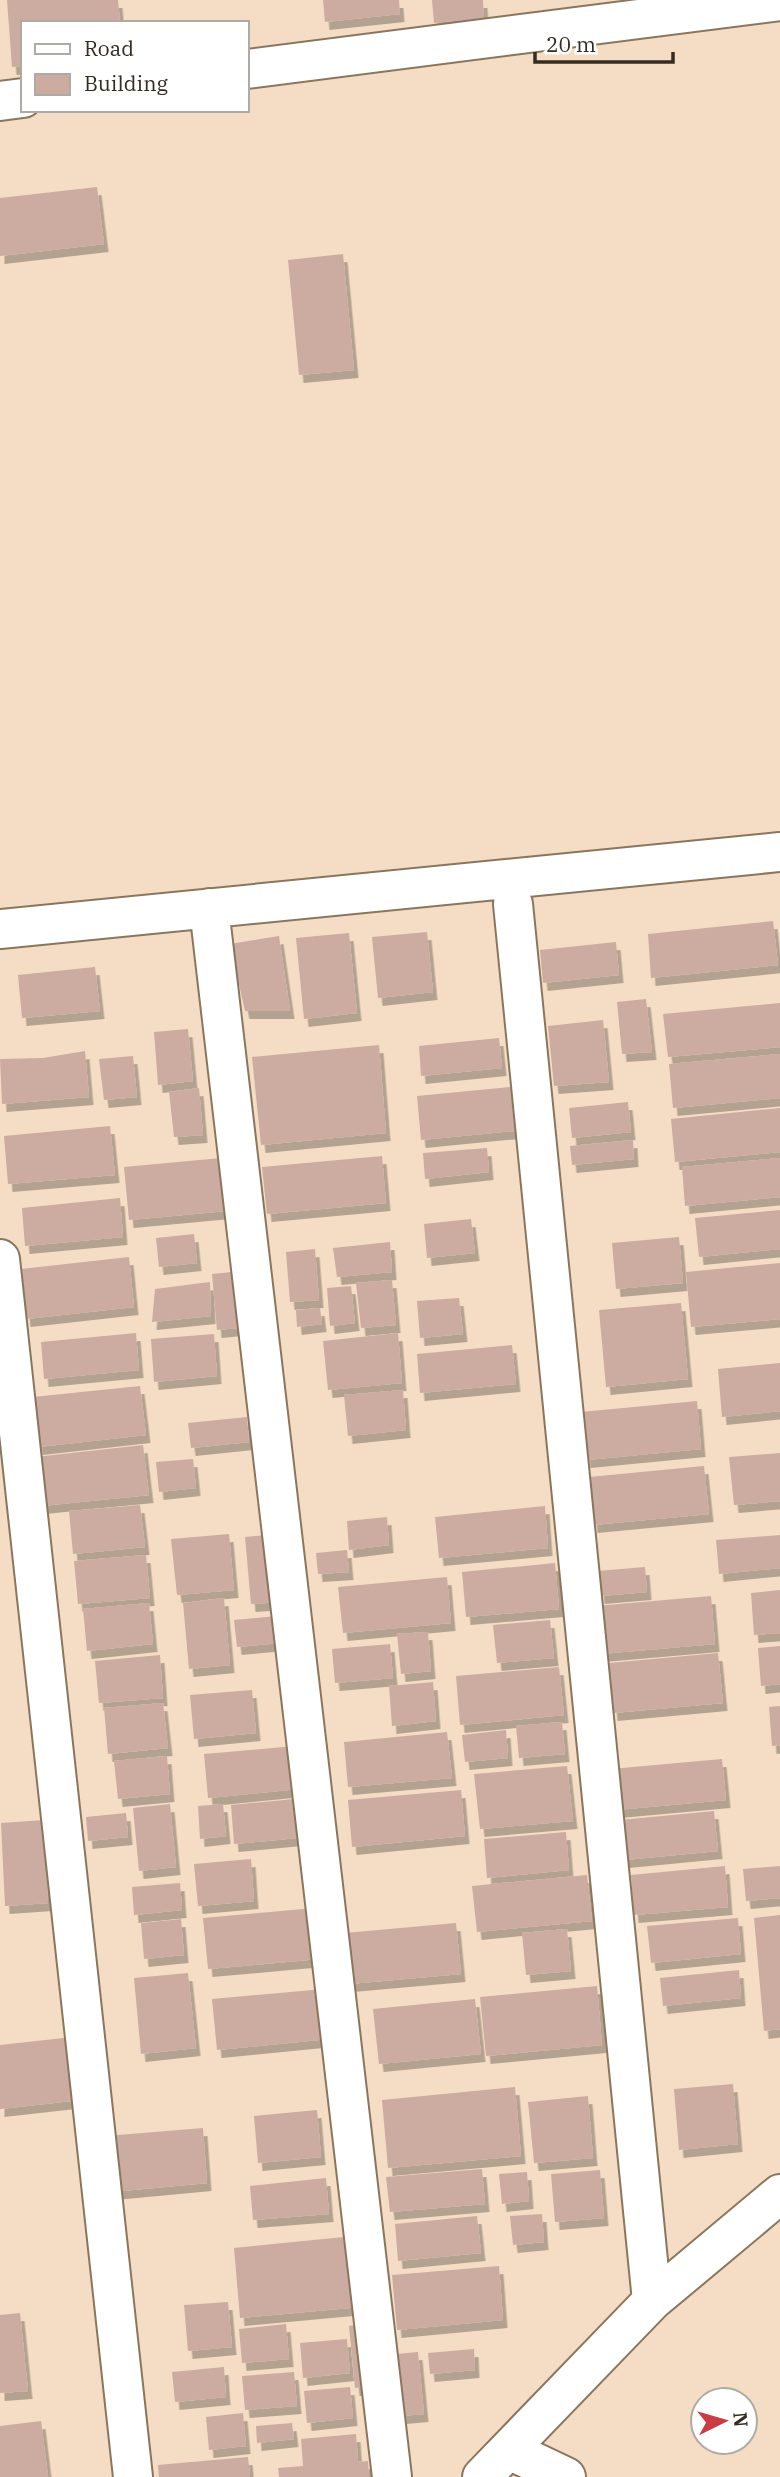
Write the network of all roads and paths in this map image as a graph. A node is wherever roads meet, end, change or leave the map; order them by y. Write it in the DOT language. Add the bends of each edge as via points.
graph roads {
  1 [pos="780,1"];
  2 [pos="248,69"];
  3 [pos="21,98"];
  4 [pos="0,101"];
  5 [pos="780,852"];
  6 [pos="513,904"];
  7 [pos="209,908"];
  8 [pos="0,929"];
  9 [pos="0,1259"];
  10 [pos="780,2194"];
  11 [pos="652,2301"];
  12 [pos="509,2450"];
  13 [pos="133,2477"];
  14 [pos="392,2477"];
  15 [pos="482,2477"];
  16 [pos="566,2477"];
  1 -- 2 [label="street"];
  3 -- 4 [label="street"];
  5 -- 7 [label="street"];
  6 -- 11 [label="street"];
  7 -- 8 [label="street"];
  7 -- 14 [label="street"];
  9 -- 13 [label="street"];
  10 -- 11 [label="street"];
  11 -- 12 [label="street"];
  12 -- 15 [label="street"];
  12 -- 16 [label="street"];
}
